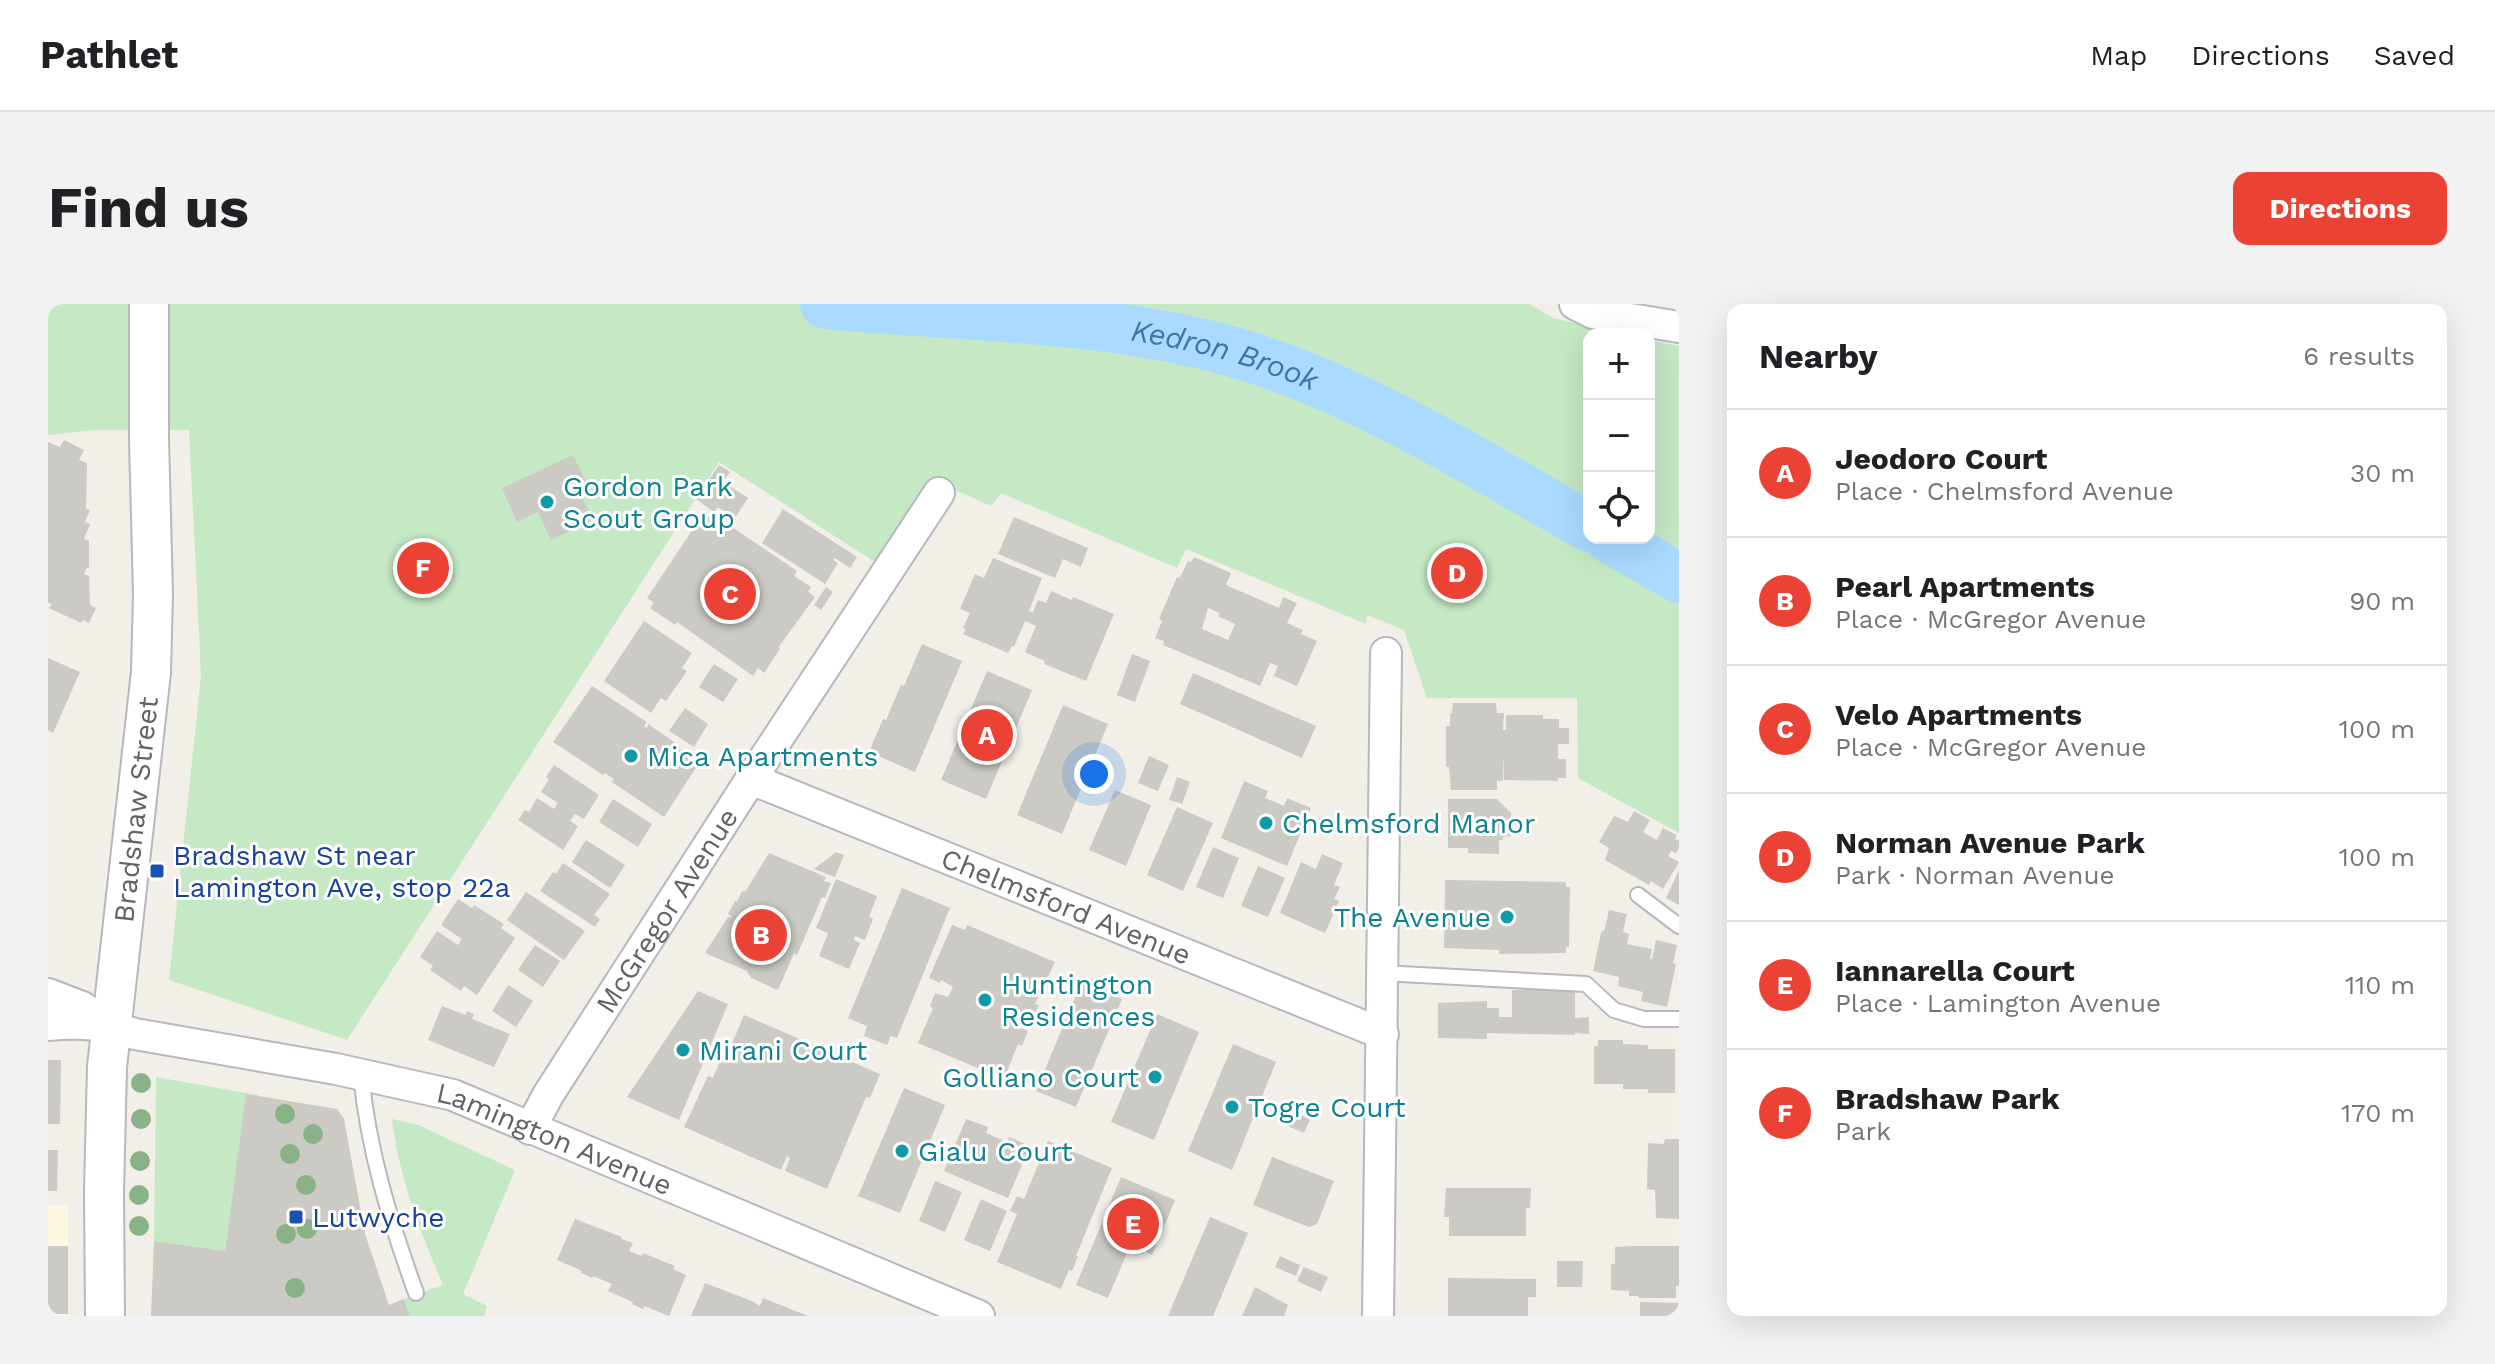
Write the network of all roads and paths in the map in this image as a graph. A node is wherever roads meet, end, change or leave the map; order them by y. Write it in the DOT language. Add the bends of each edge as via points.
graph roads {
  1 [pos="149,304"];
  2 [pos="1575,304"];
  3 [pos="1679,327"];
  4 [pos="939,493"];
  5 [pos="1386,653"];
  6 [pos="751,779"];
  7 [pos="1638,895"];
  8 [pos="1679,926"];
  9 [pos="1382,973"];
  10 [pos="48,994"];
  11 [pos="1679,1019"];
  12 [pos="48,1025"];
  13 [pos="111,1026"];
  14 [pos="1383,1034"];
  15 [pos="361,1074"];
  16 [pos="530,1129"];
  17 [pos="416,1293"];
  18 [pos="105,1316"];
  19 [pos="979,1316"];
  20 [pos="1378,1316"];
  1 -- 13 [label="street, Bradshaw Street" via="151,672"];
  2 -- 3 [label="street" via="1593,313"];
  4 -- 6 [label="street, McGregor Avenue"];
  5 -- 9 [label="street"];
  6 -- 14 [label="street, Chelmsford Avenue"];
  6 -- 16 [label="street, McGregor Avenue"];
  7 -- 8 [label="lane"];
  9 -- 11 [label="lane" via="1586,984 1614,1010 1644,1019"];
  9 -- 14 [label="street"];
  10 -- 13 [label="street, Lamington Avenue"];
  12 -- 13 [label="street, Lamington Avenue"];
  13 -- 15 [label="street, Lamington Avenue"];
  13 -- 18 [label="street, Bradshaw Street"];
  14 -- 20 [label="street"];
  15 -- 16 [label="street, Lamington Avenue" via="453,1095"];
  15 -- 17 [label="lane" via="375,1165"];
  16 -- 19 [label="street, Lamington Avenue"];
}
